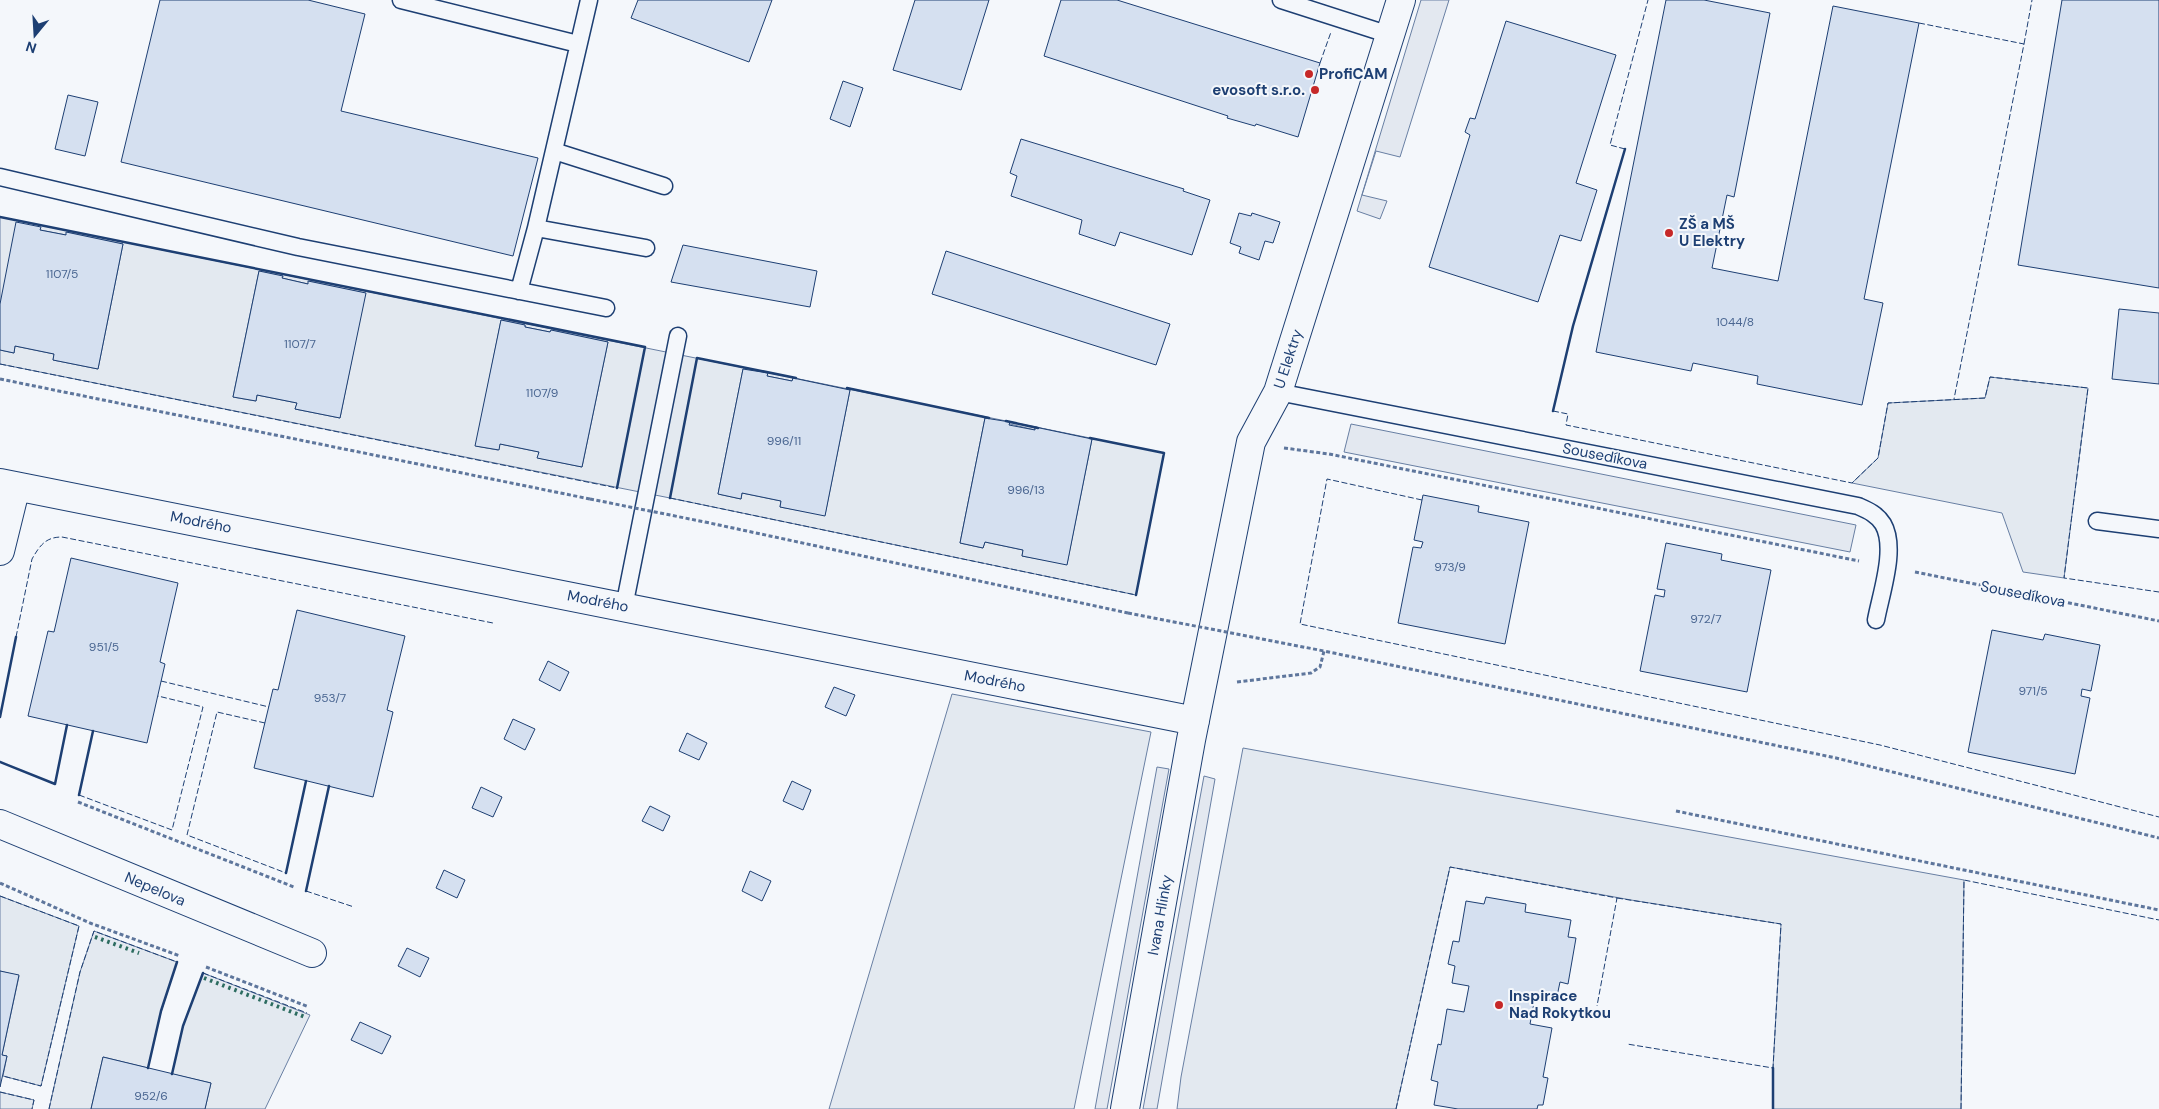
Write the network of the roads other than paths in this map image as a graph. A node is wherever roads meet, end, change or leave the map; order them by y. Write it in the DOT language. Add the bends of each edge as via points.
graph roads {
  1 [pos="401,0"];
  2 [pos="589,0"];
  3 [pos="1281,0"];
  4 [pos="1401,0"];
  5 [pos="1390,35"];
  6 [pos="578,44"];
  7 [pos="554,151"];
  8 [pos="0,177"];
  9 [pos="664,186"];
  10 [pos="536,228"];
  11 [pos="646,248"];
  12 [pos="519,291"];
  13 [pos="606,308"];
  14 [pos="678,336"];
  15 [pos="1278,392"];
  16 [pos="8,484"];
  17 [pos="2097,521"];
  18 [pos="2159,529"];
  19 [pos="0,551"];
  20 [pos="624,607"];
  21 [pos="1876,620"];
  22 [pos="1195,721"];
  23 [pos="0,824"];
  24 [pos="312,953"];
  25 [pos="1125,1109"];
  1 -- 6 [label="lane"];
  2 -- 6 [label="lane"];
  3 -- 5 [label="lane"];
  4 -- 5 [label="street, U Elektry"];
  5 -- 15 [label="street, U Elektry"];
  6 -- 7 [label="lane"];
  7 -- 9 [label="lane"];
  7 -- 10 [label="lane"];
  8 -- 12 [label="lane" via="298,247"];
  10 -- 11 [label="lane"];
  10 -- 12 [label="lane"];
  12 -- 13 [label="lane"];
  14 -- 20 [label="lane"];
  15 -- 21 [label="lane, Sousedíkova" via="1858,506 1871,511 1882,522 1888,536 1889,551"];
  15 -- 22 [label="street, U Elektry" via="1251,442"];
  16 -- 19 [label="street"];
  16 -- 20 [label="street, Modrého"];
  17 -- 18 [label="lane"];
  20 -- 22 [label="street, Modrého"];
  22 -- 25 [label="street, Ivana Hlinky"];
  23 -- 24 [label="street, Nepelova"];
}
